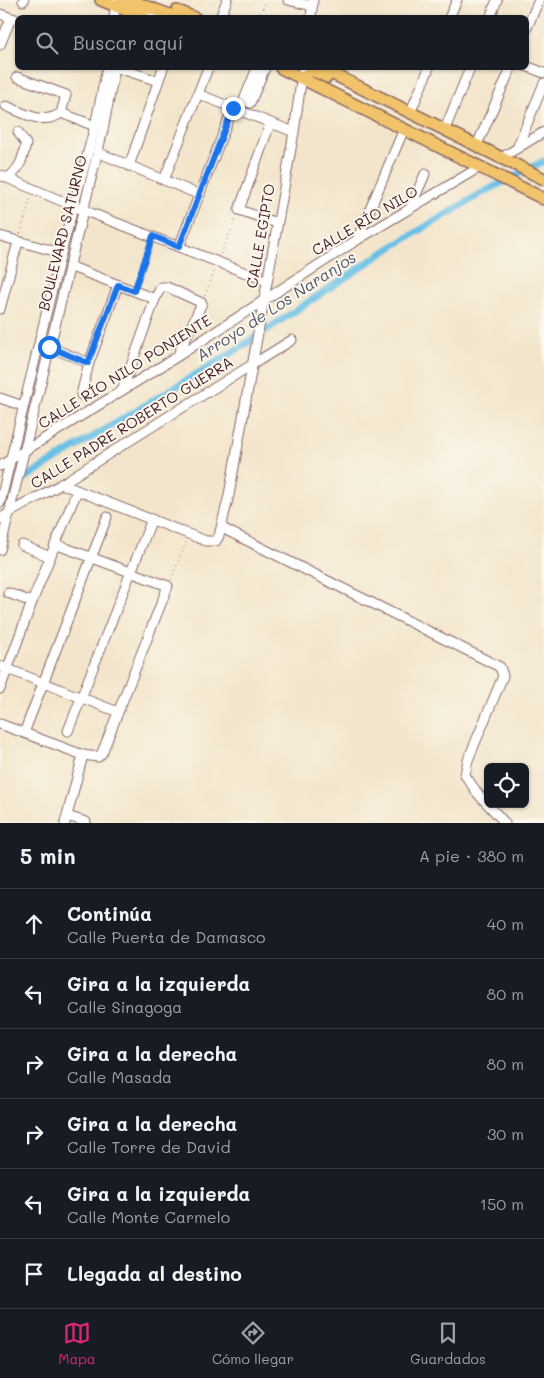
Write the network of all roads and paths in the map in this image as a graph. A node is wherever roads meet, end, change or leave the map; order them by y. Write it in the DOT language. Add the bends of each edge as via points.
graph roads {
  1 [pos="101,0"];
  2 [pos="138,0"];
  3 [pos="150,0"];
  4 [pos="227,0"];
  5 [pos="267,0"];
  6 [pos="288,0"];
  7 [pos="456,0"];
  8 [pos="497,0"];
  9 [pos="539,0"];
  10 [pos="313,3"];
  11 [pos="121,6"];
  12 [pos="0,14"];
  13 [pos="139,15"];
  14 [pos="149,15"];
  15 [pos="182,15"];
  16 [pos="221,15"];
  17 [pos="260,15"];
  18 [pos="450,15"];
  19 [pos="491,15"];
  20 [pos="14,19"];
  21 [pos="529,23"];
  22 [pos="0,45"];
  23 [pos="529,67"];
  24 [pos="107,70"];
  25 [pos="116,70"];
  26 [pos="122,70"];
  27 [pos="162,70"];
  28 [pos="207,70"];
  29 [pos="256,70"];
  30 [pos="264,70"];
  31 [pos="325,70"];
  32 [pos="428,70"];
  33 [pos="469,70"];
  34 [pos="510,70"];
  35 [pos="305,72"];
  36 [pos="544,72"];
  37 [pos="17,77"];
  38 [pos="158,81"];
  39 [pos="544,83"];
  40 [pos="363,91"];
  41 [pos="198,94"];
  42 [pos="6,106"];
  43 [pos="233,108"];
  44 [pos="411,111"];
  45 [pos="60,113"];
  46 [pos="270,124"];
  47 [pos="96,126"];
  48 [pos="404,129"];
  49 [pos="445,129"];
  50 [pos="18,132"];
  51 [pos="294,132"];
  52 [pos="544,132"];
  53 [pos="477,145"];
  54 [pos="517,148"];
  55 [pos="97,152"];
  56 [pos="501,158"];
  57 [pos="129,166"];
  58 [pos="480,167"];
  59 [pos="519,169"];
  60 [pos="425,174"];
  61 [pos="4,177"];
  62 [pos="506,177"];
  63 [pos="536,177"];
  64 [pos="164,180"];
  65 [pos="519,184"];
  66 [pos="544,184"];
  67 [pos="33,189"];
  68 [pos="544,194"];
  69 [pos="200,195"];
  70 [pos="544,199"];
  71 [pos="79,208"];
  72 [pos="410,209"];
  73 [pos="239,210"];
  74 [pos="277,223"];
  75 [pos="0,236"];
  76 [pos="153,236"];
  77 [pos="357,240"];
  78 [pos="18,242"];
  79 [pos="179,247"];
  80 [pos="61,253"];
  81 [pos="218,262"];
  82 [pos="70,266"];
  83 [pos="268,281"];
  84 [pos="118,285"];
  85 [pos="134,291"];
  86 [pos="154,299"];
  87 [pos="264,300"];
  88 [pos="202,303"];
  89 [pos="0,309"];
  90 [pos="292,340"];
  91 [pos="49,347"];
  92 [pos="178,356"];
  93 [pos="88,363"];
  94 [pos="252,365"];
  95 [pos="123,388"];
  96 [pos="81,395"];
  97 [pos="0,398"];
  98 [pos="23,406"];
  99 [pos="25,452"];
  100 [pos="11,460"];
  101 [pos="0,466"];
  102 [pos="61,484"];
  103 [pos="77,491"];
  104 [pos="0,504"];
  105 [pos="9,513"];
  106 [pos="107,517"];
  107 [pos="0,519"];
  108 [pos="152,519"];
  109 [pos="222,528"];
  110 [pos="189,534"];
  111 [pos="56,544"];
  112 [pos="22,545"];
  113 [pos="0,550"];
  114 [pos="50,557"];
  115 [pos="92,558"];
  116 [pos="131,572"];
  117 [pos="168,586"];
  118 [pos="8,593"];
  119 [pos="32,602"];
  120 [pos="3,668"];
  121 [pos="44,684"];
  122 [pos="0,689"];
  123 [pos="81,698"];
  124 [pos="118,712"];
  125 [pos="0,724"];
  126 [pos="68,731"];
  127 [pos="24,733"];
  128 [pos="83,755"];
  129 [pos="66,820"];
  130 [pos="86,822"];
  131 [pos="505,823"];
  1 -- 11 [label="main road"];
  2 -- 15 [label="street"];
  3 -- 15 [label="main road"];
  4 -- 16 [label="street"];
  5 -- 17 [label="path"];
  6 -- 10 [label="street"];
  7 -- 18 [label="street"];
  8 -- 19 [label="street"];
  9 -- 21 [label="street"];
  11 -- 13 [label="main road"];
  11 -- 14 [label="street"];
  11 -- 15 [label="main road"];
  12 -- 20 [label="street"];
  20 -- 22 [label="street"];
  23 -- 36 [label="street"];
  24 -- 47 [label="street, BOULEVARD SATURNO"];
  25 -- 55 [label="street, BOULEVARD SATURNO"];
  26 -- 38 [label="street"];
  27 -- 38 [label="street"];
  28 -- 41 [label="street"];
  29 -- 30 [label="street" via="244,100 250,103"];
  31 -- 40 [label="main road"];
  32 -- 44 [label="street"];
  33 -- 49 [label="street"];
  34 -- 53 [label="street"];
  35 -- 40 [label="main road" via="312,70 351,90"];
  35 -- 48 [label="main road"];
  35 -- 51 [label="street, CALLE EGIPTO"];
  35 -- 62 [label="street"];
  37 -- 45 [label="street" via="66,95"];
  38 -- 57 [label="street"];
  39 -- 54 [label="street"];
  40 -- 44 [label="main road"];
  40 -- 59 [label="street"];
  41 -- 43 [label="street"];
  41 -- 64 [label="street"];
  42 -- 45 [label="street" via="42,120 52,119"];
  43 -- 46 [label="street"];
  43 -- 69 [label="street"];
  44 -- 49 [label="main road"];
  45 -- 47 [label="street"];
  46 -- 51 [label="street"];
  46 -- 73 [label="street"];
  47 -- 71 [label="street, BOULEVARD SATURNO"];
  48 -- 58 [label="main road"];
  48 -- 77 [label="street"];
  49 -- 53 [label="main road"];
  50 -- 61 [label="street" via="26,144 23,160 14,174"];
  51 -- 74 [label="street, CALLE EGIPTO"];
  52 -- 54 [label="street"];
  53 -- 56 [label="main road"];
  54 -- 56 [label="street"];
  55 -- 57 [label="street"];
  55 -- 71 [label="street, BOULEVARD SATURNO"];
  56 -- 59 [label="main road"];
  57 -- 64 [label="street"];
  58 -- 62 [label="main road"];
  58 -- 72 [label="street, CALLE RÍO NILO"];
  59 -- 63 [label="main road"];
  60 -- 72 [label="street"];
  61 -- 67 [label="street"];
  62 -- 65 [label="main road"];
  63 -- 66 [label="street"];
  64 -- 69 [label="street"];
  65 -- 68 [label="street"];
  65 -- 70 [label="main road"];
  67 -- 71 [label="street"];
  67 -- 78 [label="path"];
  69 -- 79 [label="street"];
  71 -- 76 [label="street"];
  71 -- 80 [label="street, BOULEVARD SATURNO"];
  71 -- 82 [label="street, BOULEVARD SATURNO"];
  72 -- 77 [label="street, CALLE RÍO NILO"];
  73 -- 74 [label="street"];
  73 -- 81 [label="path"];
  74 -- 83 [label="street, CALLE EGIPTO"];
  75 -- 78 [label="street"];
  76 -- 79 [label="street"];
  76 -- 85 [label="path"];
  77 -- 87 [label="street, CALLE RÍO NILO"];
  78 -- 80 [label="street"];
  78 -- 89 [label="street"];
  79 -- 81 [label="street"];
  80 -- 98 [label="street, BOULEVARD SATURNO"];
  81 -- 83 [label="street"];
  81 -- 88 [label="path"];
  82 -- 84 [label="street"];
  82 -- 91 [label="street, BOULEVARD SATURNO"];
  83 -- 87 [label="street, CALLE EGIPTO"];
  84 -- 85 [label="street"];
  84 -- 93 [label="street"];
  85 -- 86 [label="street"];
  86 -- 88 [label="street" via="159,289 167,287"];
  86 -- 95 [label="street"];
  87 -- 92 [label="street, CALLE RÍO NILO PONIENTE"];
  87 -- 94 [label="street, CALLE EGIPTO"];
  88 -- 92 [label="street"];
  90 -- 94 [label="street, CALLE PADRE ROBERTO GUERRA"];
  91 -- 93 [label="street"];
  91 -- 99 [label="street, BOULEVARD SATURNO"];
  92 -- 95 [label="street, CALLE RÍO NILO PONIENTE"];
  93 -- 96 [label="street"];
  94 -- 102 [label="street, CALLE PADRE ROBERTO GUERRA"];
  94 -- 109 [label="street, CALLE EGIPTO"];
  95 -- 99 [label="street, CALLE RÍO NILO PONIENTE"];
  97 -- 98 [label="street"];
  98 -- 100 [label="street, BOULEVARD SATURNO"];
  99 -- 100 [label="street, CALLE RÍO NILO PONIENTE"];
  99 -- 105 [label="street, BOULEVARD SATURNO"];
  100 -- 101 [label="street, CALLE RÍO NILO PONIENTE"];
  100 -- 104 [label="street, BOULEVARD SATURNO"];
  102 -- 103 [label="street"];
  102 -- 105 [label="street, CALLE PADRE ROBERTO GUERRA"];
  103 -- 108 [label="street"];
  103 -- 111 [label="street"];
  105 -- 107 [label="street, CALLE PADRE ROBERTO GUERRA"];
  105 -- 113 [label="street, BOULEVARD SATURNO"];
  106 -- 115 [label="street"];
  108 -- 110 [label="street"];
  108 -- 116 [label="street"];
  109 -- 110 [label="street" via="216,541 211,542"];
  109 -- 131 [label="street" via="500,667 503,676 468,760 465,775"];
  110 -- 117 [label="path"];
  111 -- 114 [label="street"];
  111 -- 115 [label="street"];
  112 -- 114 [label="street"];
  114 -- 119 [label="street"];
  115 -- 116 [label="street"];
  115 -- 121 [label="street"];
  116 -- 117 [label="street"];
  116 -- 123 [label="street"];
  117 -- 124 [label="street"];
  118 -- 119 [label="street"];
  119 -- 120 [label="street"];
  120 -- 121 [label="street"];
  120 -- 122 [label="street"];
  121 -- 123 [label="street"];
  121 -- 127 [label="street"];
  123 -- 124 [label="street"];
  123 -- 126 [label="street"];
  124 -- 128 [label="street" via="102,753 98,757"];
  125 -- 127 [label="street"];
  127 -- 128 [label="street"];
  128 -- 129 [label="street"];
  129 -- 130 [label="street"];
}
